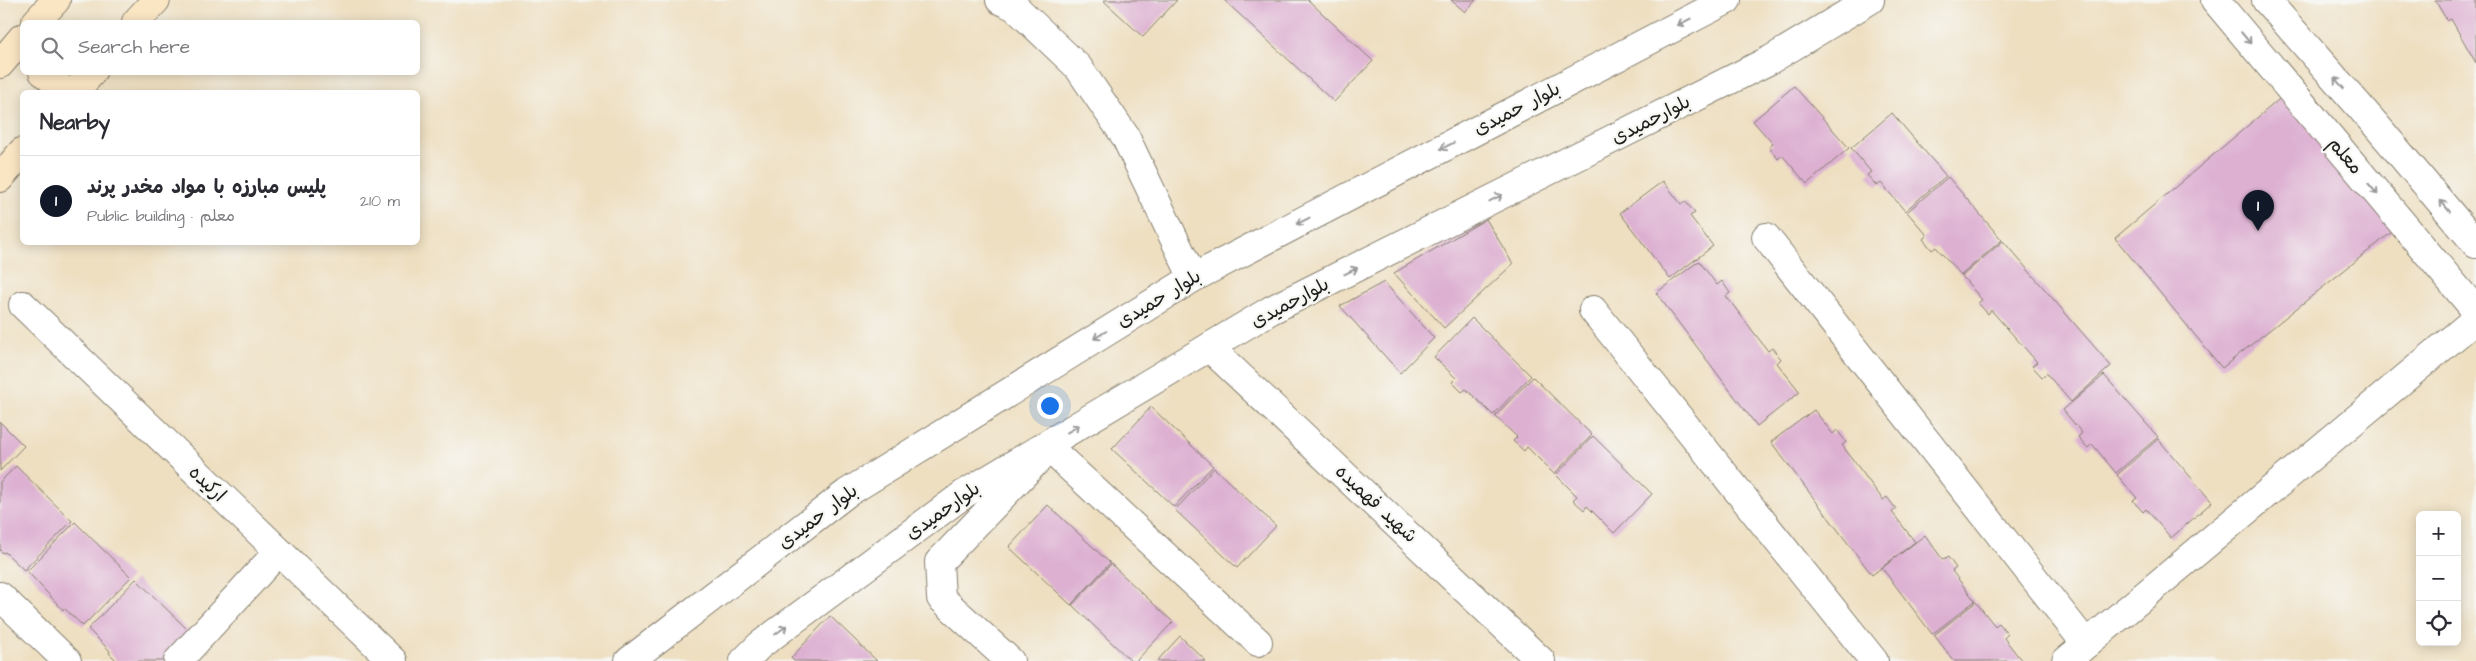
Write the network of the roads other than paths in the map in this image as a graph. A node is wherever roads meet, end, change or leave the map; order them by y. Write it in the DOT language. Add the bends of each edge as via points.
graph roads {
  1 [pos="56,0"];
  2 [pos="156,0"];
  3 [pos="1000,0"];
  4 [pos="1728,0"];
  5 [pos="1870,0"];
  6 [pos="2215,0"];
  7 [pos="2266,0"];
  8 [pos="38,20"];
  9 [pos="138,20"];
  10 [pos="46,75"];
  11 [pos="89,75"];
  12 [pos="64,90"];
  13 [pos="77,90"];
  14 [pos="20,154"];
  15 [pos="0,178"];
  16 [pos="1766,237"];
  17 [pos="2476,244"];
  18 [pos="1193,278"];
  19 [pos="23,305"];
  20 [pos="1593,310"];
  21 [pos="2476,311"];
  22 [pos="2476,320"];
  23 [pos="1210,348"];
  24 [pos="278,552"];
  25 [pos="0,596"];
  26 [pos="1258,642"];
  27 [pos="2076,653"];
  28 [pos="1531,658"];
  29 [pos="67,661"];
  30 [pos="178,661"];
  31 [pos="393,661"];
  32 [pos="629,661"];
  33 [pos="744,661"];
  34 [pos="1010,661"];
  35 [pos="1874,661"];
  1 -- 8 [label="main road"];
  2 -- 9 [label="main road"];
  3 -- 18 [label="street" via="1015,7 1078,68 1125,136"];
  4 -- 18 [label="street, بلوار حمیدی, one-way"];
  23 -- 5 [label="street, بلوارحمیدی, one-way" via="1271,310 1770,60"];
  6 -- 21 [label="street, معلم, one-way"];
  17 -- 7 [label="street, one-way"];
  10 -- 12 [label="main road"];
  11 -- 13 [label="main road"];
  14 -- 15 [label="main road"];
  16 -- 27 [label="street"];
  18 -- 32 [label="street, بلوار حمیدی, one-way" via="847,493"];
  19 -- 24 [label="street, ارکیده"];
  20 -- 35 [label="street"];
  22 -- 27 [label="street"];
  23 -- 28 [label="street, شهید فهمیده"];
  33 -- 23 [label="street, بلوارحمیدی, one-way" via="760,645 964,494"];
  24 -- 30 [label="street"];
  24 -- 31 [label="street, ارکیده"];
  25 -- 29 [label="street"];
  26 -- 34 [label="street" via="1049,448 939,562 941,598"];
}
